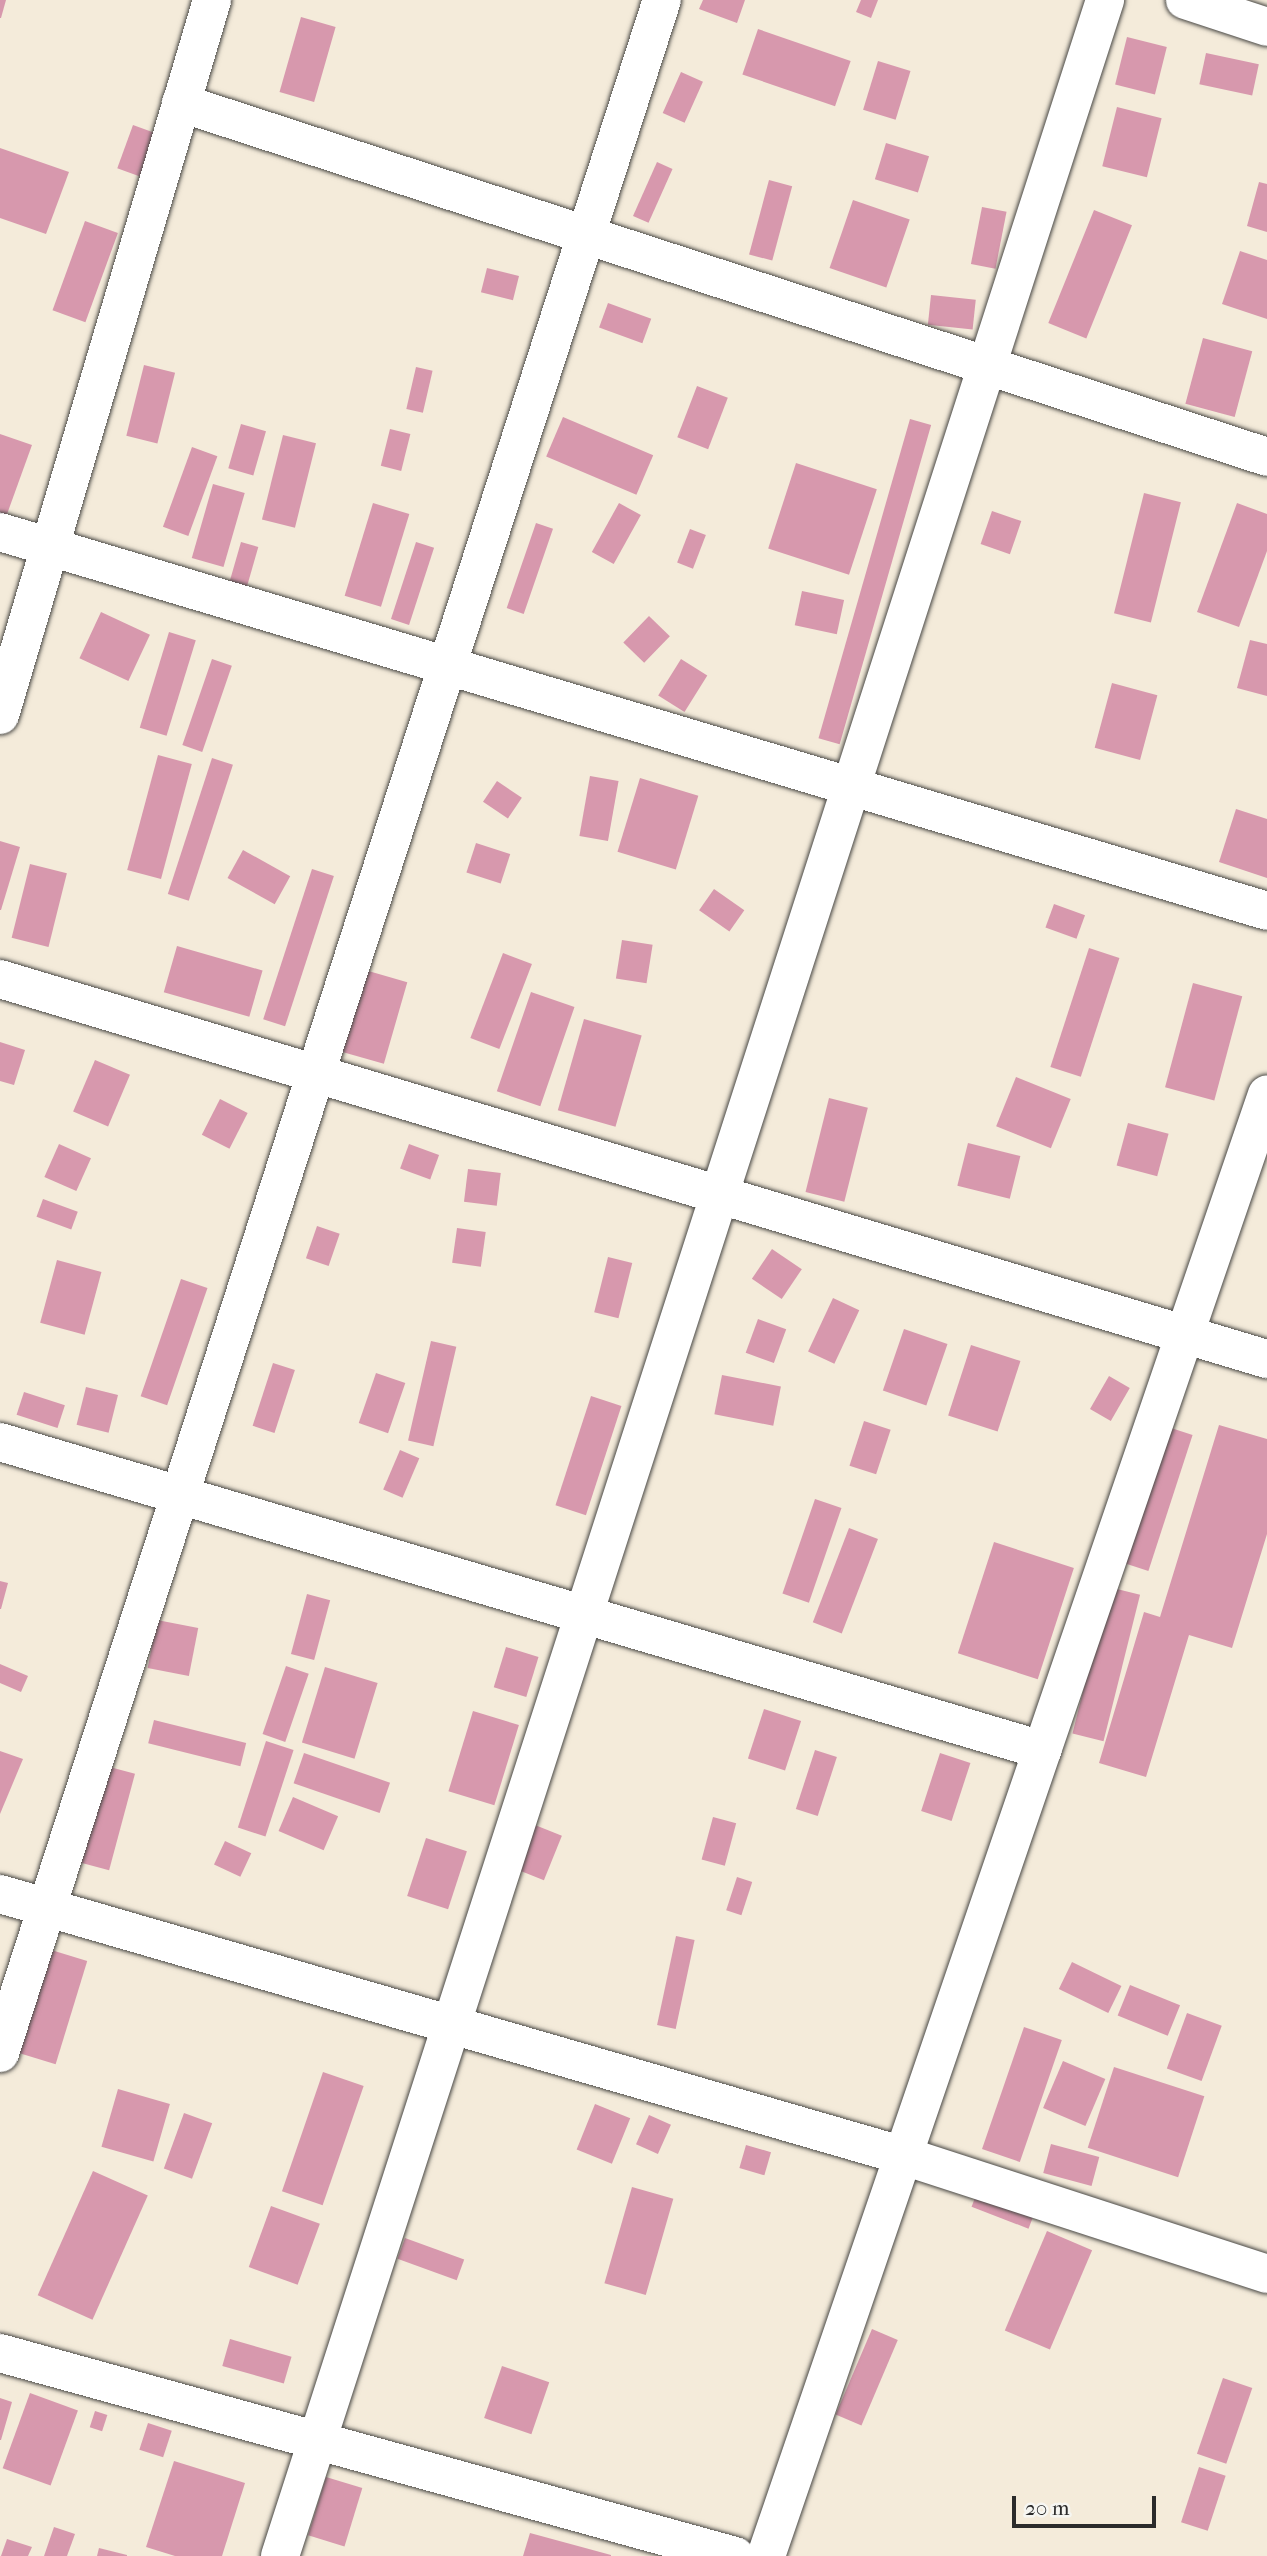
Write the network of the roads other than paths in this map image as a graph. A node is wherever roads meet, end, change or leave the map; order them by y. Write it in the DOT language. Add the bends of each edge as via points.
graph roads {
  1 [pos="212,0"];
  2 [pos="662,0"];
  3 [pos="1105,0"];
  4 [pos="1185,0"];
  5 [pos="1267,27"];
  6 [pos="181,103"];
  7 [pos="587,234"];
  8 [pos="987,367"];
  9 [pos="1267,457"];
  10 [pos="0,532"];
  11 [pos="50,546"];
  12 [pos="449,664"];
  13 [pos="0,715"];
  14 [pos="851,786"];
  15 [pos="1267,911"];
  16 [pos="0,979"];
  17 [pos="316,1073"];
  18 [pos="1267,1094"];
  19 [pos="719,1196"];
  20 [pos="1185,1334"];
  21 [pos="1267,1359"];
  22 [pos="0,1442"];
  23 [pos="180,1494"];
  24 [pos="584,1616"];
  25 [pos="1042,1750"];
  26 [pos="0,1894"];
  27 [pos="47,1908"];
  28 [pos="451,2026"];
  29 [pos="0,2053"];
  30 [pos="904,2156"];
  31 [pos="1267,2274"];
  32 [pos="0,2353"];
  33 [pos="317,2442"];
  34 [pos="280,2556"];
  35 [pos="734,2556"];
  36 [pos="766,2556"];
  1 -- 6 [label="street"];
  2 -- 7 [label="street"];
  3 -- 8 [label="street"];
  4 -- 5 [label="street"];
  6 -- 7 [label="street"];
  6 -- 11 [label="street"];
  7 -- 8 [label="street"];
  7 -- 12 [label="street"];
  8 -- 9 [label="street"];
  8 -- 14 [label="street"];
  10 -- 11 [label="street"];
  11 -- 12 [label="street"];
  11 -- 13 [label="street"];
  12 -- 14 [label="street"];
  12 -- 17 [label="street"];
  14 -- 15 [label="street"];
  14 -- 19 [label="street"];
  16 -- 17 [label="street"];
  17 -- 19 [label="street"];
  17 -- 23 [label="street"];
  18 -- 20 [label="street"];
  19 -- 20 [label="street"];
  19 -- 24 [label="street"];
  20 -- 21 [label="street"];
  20 -- 25 [label="street"];
  22 -- 23 [label="street"];
  23 -- 24 [label="street"];
  23 -- 27 [label="street"];
  24 -- 25 [label="street"];
  24 -- 28 [label="street"];
  25 -- 30 [label="street"];
  26 -- 27 [label="street"];
  27 -- 28 [label="street"];
  27 -- 29 [label="street"];
  28 -- 30 [label="street"];
  28 -- 33 [label="street"];
  30 -- 31 [label="street"];
  30 -- 36 [label="street"];
  32 -- 33 [label="street"];
  33 -- 34 [label="street"];
  33 -- 35 [label="street"];
}
